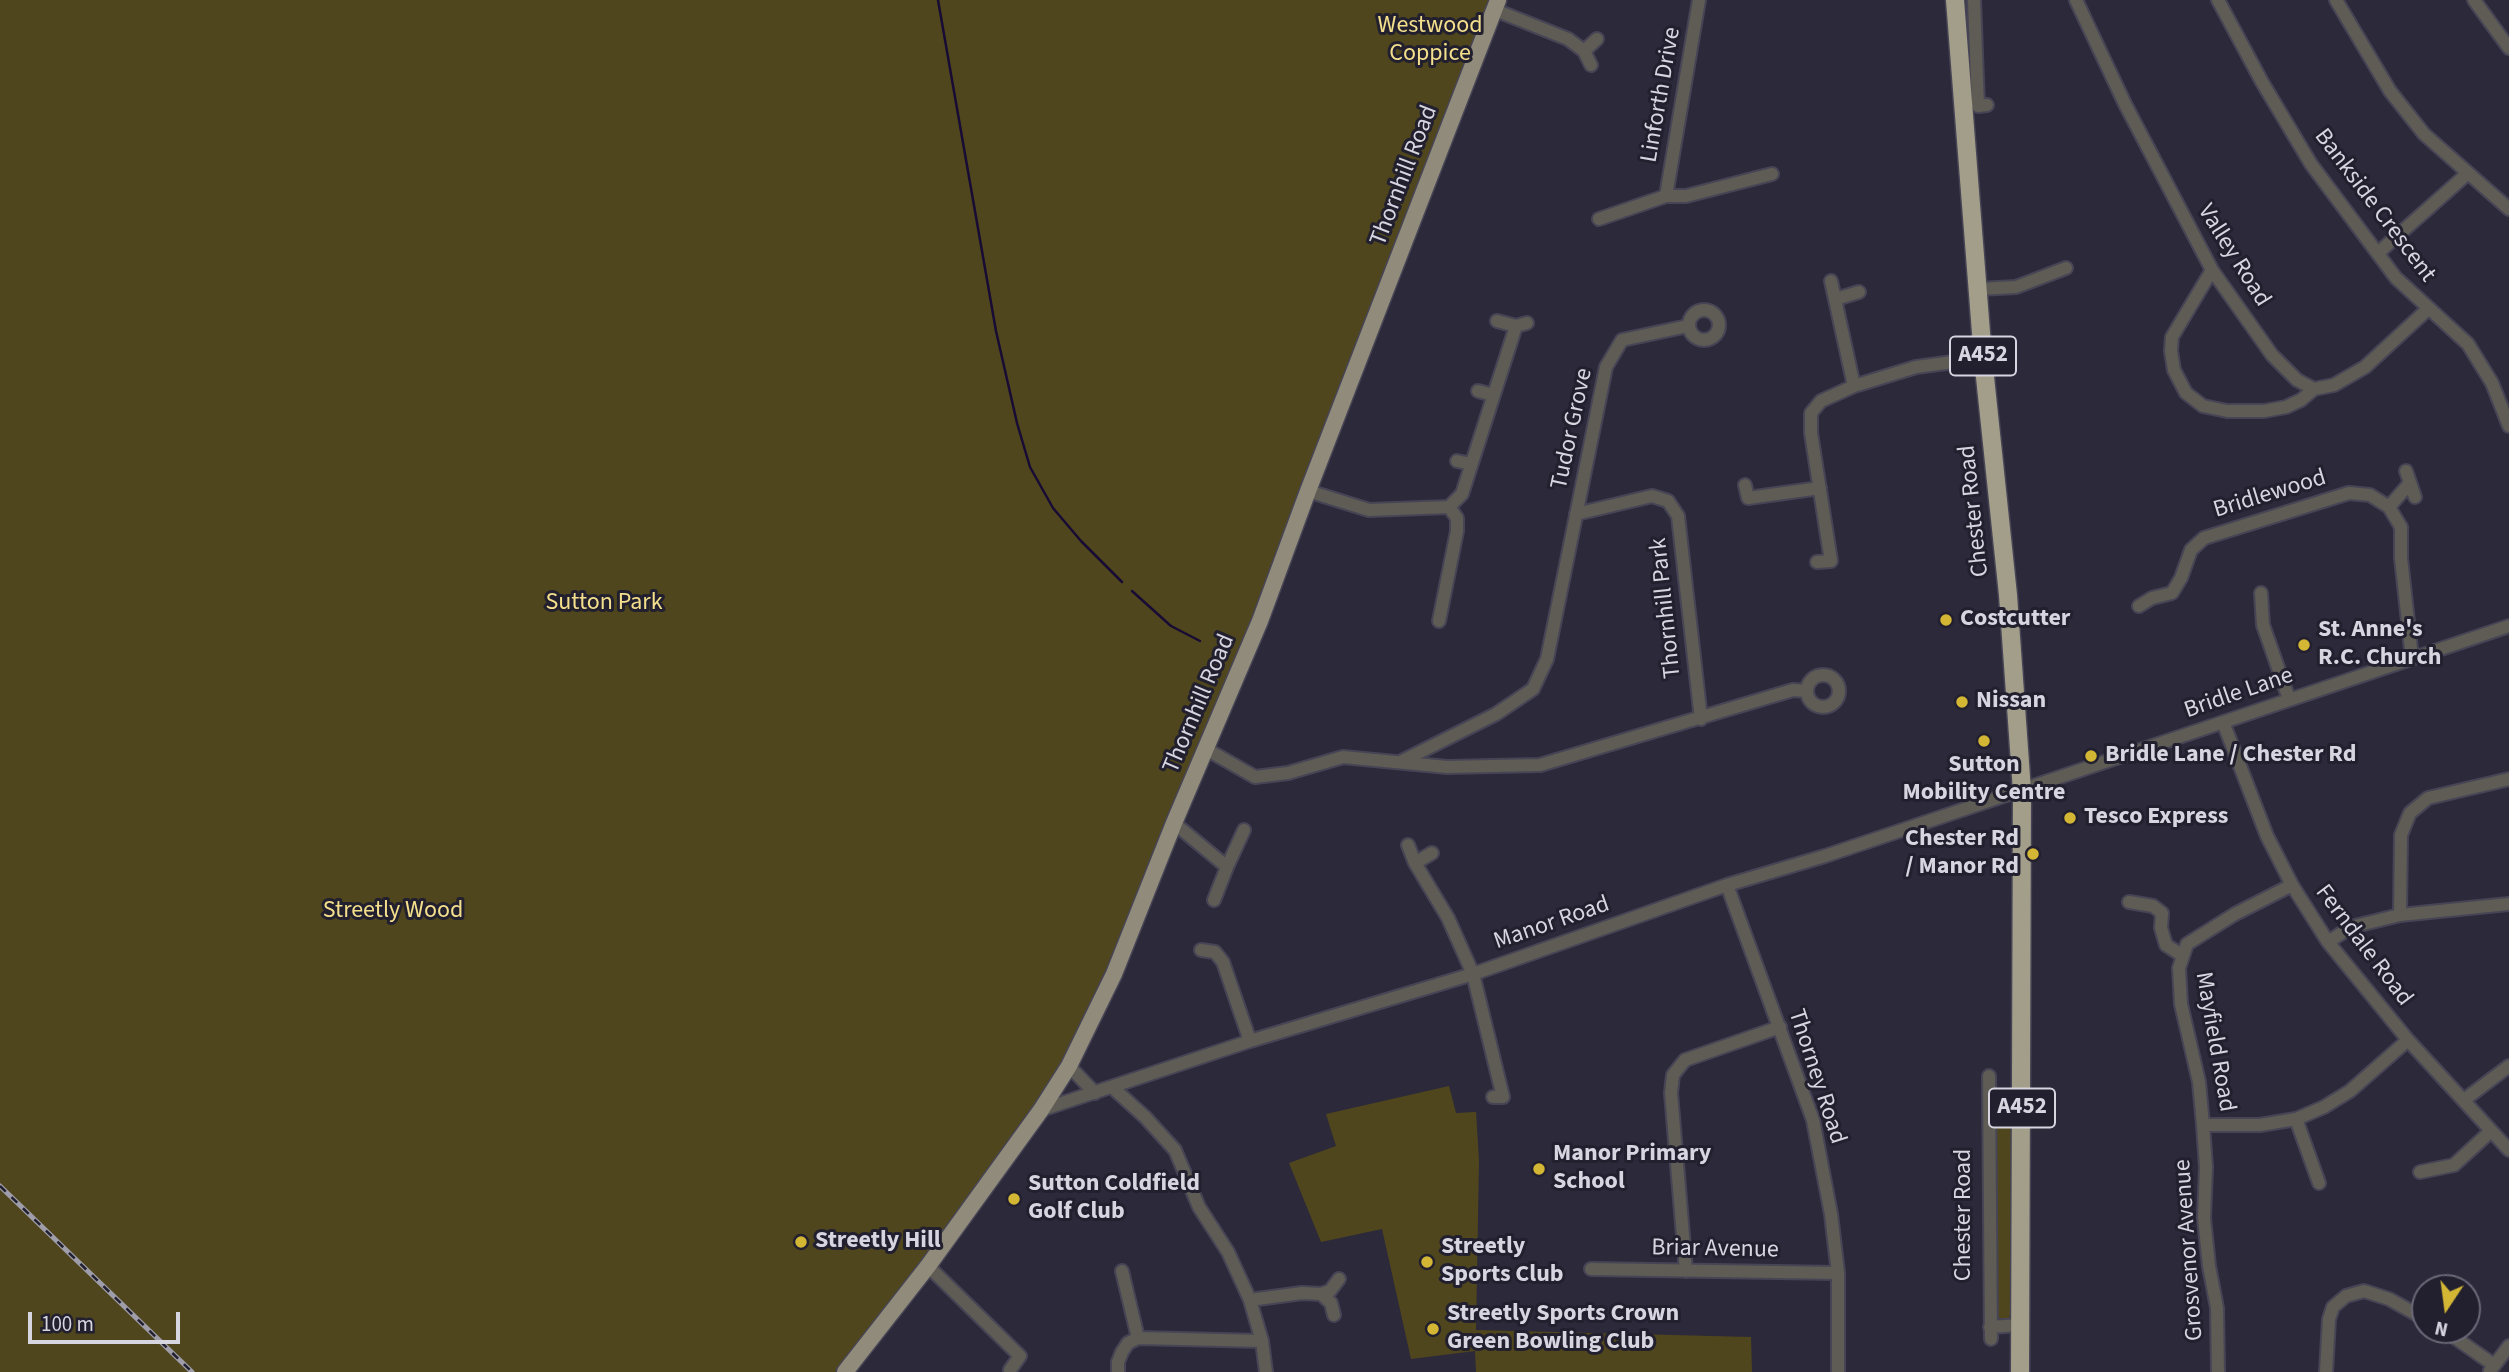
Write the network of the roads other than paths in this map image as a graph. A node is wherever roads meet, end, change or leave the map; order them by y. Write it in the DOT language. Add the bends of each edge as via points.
graph roads {
  1 [pos="1699,0"];
  2 [pos="1955,0"];
  3 [pos="1974,0"];
  4 [pos="2076,0"];
  5 [pos="2218,0"];
  6 [pos="2336,0"];
  7 [pos="2474,0"];
  8 [pos="1496,5"];
  9 [pos="1597,39"];
  10 [pos="2509,48"];
  11 [pos="1584,51"];
  12 [pos="1591,65"];
  13 [pos="1987,105"];
  14 [pos="1763,172"];
  15 [pos="2467,174"];
  16 [pos="1666,196"];
  17 [pos="2509,209"];
  18 [pos="1599,219"];
  19 [pos="2378,253"];
  20 [pos="2066,268"];
  21 [pos="2212,271"];
  22 [pos="1831,281"];
  23 [pos="1979,289"];
  24 [pos="1859,292"];
  25 [pos="1836,299"];
  26 [pos="2428,309"];
  27 [pos="1497,321"];
  28 [pos="1688,326"];
  29 [pos="1983,358"];
  30 [pos="1854,386"];
  31 [pos="2314,389"];
  32 [pos="1478,391"];
  33 [pos="1493,395"];
  34 [pos="2509,426"];
  35 [pos="1457,460"];
  36 [pos="1471,464"];
  37 [pos="1745,485"];
  38 [pos="1820,488"];
  39 [pos="1308,491"];
  40 [pos="2415,497"];
  41 [pos="1450,507"];
  42 [pos="2389,507"];
  43 [pos="1576,514"];
  44 [pos="1817,562"];
  45 [pos="2148,585"];
  46 [pos="2260,593"];
  47 [pos="2152,598"];
  48 [pos="2139,606"];
  49 [pos="1439,621"];
  50 [pos="2509,626"];
  51 [pos="2412,658"];
  52 [pos="1807,691"];
  53 [pos="2289,699"];
  54 [pos="1700,719"];
  55 [pos="2223,722"];
  56 [pos="1206,749"];
  57 [pos="1402,761"];
  58 [pos="2509,779"];
  59 [pos="2022,791"];
  60 [pos="1174,823"];
  61 [pos="1244,830"];
  62 [pos="1408,845"];
  63 [pos="1432,853"];
  64 [pos="1415,863"];
  65 [pos="1227,867"];
  66 [pos="1727,885"];
  67 [pos="2292,885"];
  68 [pos="1214,900"];
  69 [pos="2129,902"];
  70 [pos="2509,904"];
  71 [pos="2400,915"];
  72 [pos="2328,942"];
  73 [pos="1202,950"];
  74 [pos="2183,956"];
  75 [pos="1473,974"];
  76 [pos="1780,1027"];
  77 [pos="2408,1040"];
  78 [pos="1250,1041"];
  79 [pos="1069,1066"];
  80 [pos="2509,1066"];
  81 [pos="1989,1076"];
  82 [pos="1112,1087"];
  83 [pos="1095,1093"];
  84 [pos="1493,1097"];
  85 [pos="2464,1100"];
  86 [pos="2022,1102"];
  87 [pos="1990,1103"];
  88 [pos="1041,1110"];
  89 [pos="2296,1119"];
  90 [pos="2203,1125"];
  91 [pos="2491,1131"];
  92 [pos="2509,1150"];
  93 [pos="2420,1172"];
  94 [pos="2319,1182"];
  95 [pos="928,1266"];
  96 [pos="1591,1269"];
  97 [pos="1122,1271"];
  98 [pos="1686,1271"];
  99 [pos="1838,1273"];
  100 [pos="1339,1279"];
  101 [pos="1321,1294"];
  102 [pos="1250,1300"];
  103 [pos="2411,1311"];
  104 [pos="1334,1314"];
  105 [pos="2020,1325"];
  106 [pos="1138,1338"];
  107 [pos="1262,1341"];
  108 [pos="2461,1344"];
  109 [pos="2509,1346"];
  110 [pos="2491,1368"];
  111 [pos="1010,1370"];
  112 [pos="845,1372"];
  113 [pos="1118,1372"];
  114 [pos="1266,1372"];
  115 [pos="1838,1372"];
  116 [pos="2020,1372"];
  117 [pos="2218,1372"];
  118 [pos="2326,1372"];
  1 -- 16 [label="street, Linforth Drive"];
  2 -- 23 [label="highway, Chester Road / A452"];
  3 -- 13 [label="street" via="1978,106"];
  4 -- 21 [label="street, Valley Road"];
  5 -- 19 [label="street, Bankside Crescent" via="2311,164"];
  6 -- 15 [label="street" via="2390,90 2424,134"];
  7 -- 10 [label="street"];
  8 -- 11 [label="street"];
  8 -- 39 [label="main road, Thornhill Road"];
  9 -- 11 [label="street"];
  11 -- 12 [label="street"];
  14 -- 16 [label="street" via="1686,195"];
  15 -- 17 [label="street"];
  15 -- 19 [label="street"];
  16 -- 18 [label="street" via="1612,209"];
  19 -- 26 [label="street, Bankside Crescent"];
  20 -- 23 [label="street" via="2016,287"];
  21 -- 31 [label="street, Valley Road" via="2272,355 2297,380"];
  21 -- 31 [label="street" via="2172,337 2174,370 2186,393 2203,406 2264,411 2286,407"];
  22 -- 25 [label="street"];
  23 -- 29 [label="highway, Chester Road / A452"];
  24 -- 25 [label="street"];
  25 -- 30 [label="street"];
  26 -- 31 [label="street" via="2365,367 2334,385"];
  26 -- 34 [label="street, Bankside Crescent" via="2468,344 2492,383"];
  27 -- 33 [label="street" via="1521,324"];
  28 -- 43 [label="street, Tudor Grove" via="1622,340 1614,351 1606,367"];
  29 -- 30 [label="street" via="1916,367"];
  29 -- 59 [label="highway, Chester Road / A452" via="2008,595"];
  30 -- 38 [label="street" via="1821,401 1811,413"];
  32 -- 33 [label="street"];
  33 -- 36 [label="street"];
  35 -- 36 [label="street"];
  36 -- 41 [label="street" via="1462,494"];
  37 -- 38 [label="street" via="1748,498"];
  38 -- 44 [label="street" via="1831,561"];
  39 -- 41 [label="street" via="1368,510"];
  39 -- 56 [label="main road, Thornhill Road"];
  40 -- 42 [label="street" via="2407,478"];
  41 -- 49 [label="street" via="1457,517 1457,531 1439,585"];
  42 -- 47 [label="street, Bridlewood" via="2370,495 2349,492 2204,538 2191,550 2172,593"];
  42 -- 51 [label="street" via="2401,527"];
  43 -- 54 [label="street, Thornhill Park" via="1652,496 1668,501 1678,516"];
  43 -- 57 [label="street" via="1547,659 1533,689 1496,714"];
  45 -- 47 [label="street"];
  46 -- 53 [label="street" via="2263,625"];
  47 -- 48 [label="street, Bridlewood"];
  50 -- 51 [label="street, Bridle Lane"];
  51 -- 53 [label="street, Bridle Lane"];
  52 -- 54 [label="street" via="1793,690"];
  53 -- 55 [label="street, Bridle Lane"];
  54 -- 57 [label="street" via="1540,765 1447,767"];
  55 -- 59 [label="street, Bridle Lane"];
  55 -- 67 [label="street, Ferndale Road" via="2267,836"];
  56 -- 57 [label="street" via="1255,777 1343,757"];
  56 -- 60 [label="main road, Thornhill Road"];
  58 -- 71 [label="street" via="2428,798 2410,813 2401,835"];
  59 -- 66 [label="street, Manor Road"];
  59 -- 86 [label="highway, Chester Road / A452"];
  60 -- 65 [label="street"];
  60 -- 79 [label="main road, Thornhill Road" via="1114,974"];
  61 -- 65 [label="street"];
  62 -- 64 [label="street"];
  63 -- 64 [label="street"];
  64 -- 75 [label="street" via="1448,918"];
  65 -- 68 [label="street"];
  66 -- 75 [label="street, Manor Road"];
  66 -- 76 [label="street, Thorney Road"];
  67 -- 72 [label="street, Ferndale Road"];
  67 -- 74 [label="street, Mayfield Road" via="2187,944"];
  69 -- 74 [label="street" via="2153,906 2162,914 2166,945"];
  70 -- 71 [label="street"];
  71 -- 72 [label="street" via="2351,927"];
  72 -- 77 [label="street, Ferndale Road"];
  73 -- 78 [label="street" via="1215,952 1223,962"];
  74 -- 90 [label="street, Mayfield Road" via="2181,1004 2199,1082"];
  75 -- 78 [label="street, Manor Road"];
  75 -- 84 [label="street" via="1503,1097"];
  76 -- 98 [label="street" via="1685,1060 1673,1075"];
  76 -- 99 [label="street, Thorney Road" via="1813,1120"];
  77 -- 85 [label="street, Ferndale Road"];
  77 -- 89 [label="street, Mayfield Road" via="2350,1091"];
  78 -- 82 [label="street, Manor Road"];
  79 -- 83 [label="street"];
  79 -- 88 [label="main road, Thornhill Road"];
  80 -- 85 [label="street"];
  81 -- 87 [label="street, Chester Road"];
  82 -- 83 [label="street, Manor Road"];
  82 -- 102 [label="street" via="1175,1150 1199,1207 1228,1252"];
  83 -- 88 [label="street, Manor Road"];
  85 -- 91 [label="street, Ferndale Road"];
  86 -- 87 [label="street"];
  86 -- 105 [label="highway, Chester Road / A452"];
  87 -- 105 [label="street, Chester Road" via="1990,1333"];
  88 -- 95 [label="main road, Thornhill Road"];
  89 -- 90 [label="street, Mayfield Road" via="2260,1125"];
  89 -- 94 [label="street"];
  90 -- 117 [label="street, Grosvenor Avenue" via="2204,1218 2217,1307"];
  91 -- 92 [label="street, Ferndale Road"];
  91 -- 93 [label="street" via="2454,1165"];
  95 -- 111 [label="street" via="1020,1356"];
  95 -- 112 [label="main road, Thornhill Road"];
  96 -- 98 [label="street, Briar Avenue"];
  97 -- 106 [label="street"];
  98 -- 99 [label="street, Briar Avenue"];
  99 -- 115 [label="street, Thorney Road"];
  100 -- 101 [label="street"];
  101 -- 102 [label="street"];
  101 -- 104 [label="street"];
  102 -- 107 [label="street"];
  103 -- 118 [label="street" via="2364,1291 2346,1296 2333,1307 2329,1320"];
  105 -- 116 [label="highway, Chester Road / A452"];
  106 -- 107 [label="street"];
  106 -- 113 [label="street" via="1122,1352"];
  107 -- 114 [label="street"];
  108 -- 110 [label="street"];
  109 -- 110 [label="street"];
}
